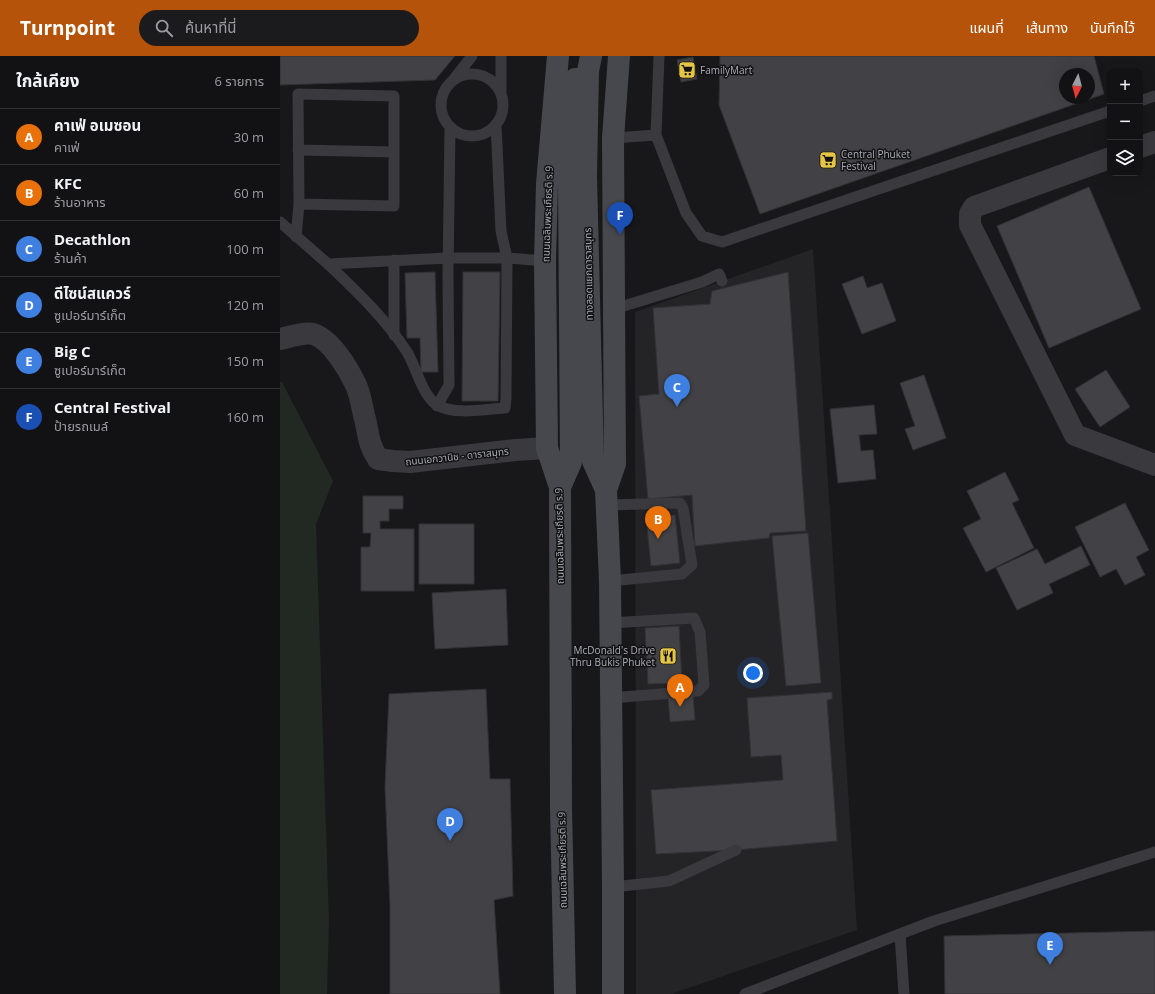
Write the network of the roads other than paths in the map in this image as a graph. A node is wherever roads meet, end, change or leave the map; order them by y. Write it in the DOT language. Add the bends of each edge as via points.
graph roads {
  1 [pos="472,56"];
  2 [pos="501,56"];
  3 [pos="558,56"];
  4 [pos="578,56"];
  5 [pos="591,56"];
  6 [pos="619,56"];
  7 [pos="659,56"];
  8 [pos="452,82"];
  9 [pos="501,96"];
  10 [pos="1155,96"];
  11 [pos="1143,100"];
  12 [pos="1107,112"];
  13 [pos="496,124"];
  14 [pos="450,128"];
  15 [pos="656,135"];
  16 [pos="613,138"];
  17 [pos="1155,142"];
  18 [pos="1143,146"];
  19 [pos="298,150"];
  20 [pos="394,152"];
  21 [pos="1107,159"];
  22 [pos="298,204"];
  23 [pos="280,222"];
  24 [pos="296,237"];
  25 [pos="448,258"];
  26 [pos="508,258"];
  27 [pos="394,260"];
  28 [pos="545,260"];
  29 [pos="328,264"];
  30 [pos="722,281"];
  31 [pos="614,309"];
  32 [pos="394,335"];
  33 [pos="280,339"];
  34 [pos="438,406"];
  35 [pos="547,448"];
  36 [pos="1155,465"];
  37 [pos="560,487"];
  38 [pos="607,497"];
  39 [pos="610,581"];
  40 [pos="610,623"];
  41 [pos="611,698"];
  42 [pos="736,850"];
  43 [pos="1155,852"];
  44 [pos="614,887"];
  45 [pos="900,934"];
  46 [pos="564,994"];
  47 [pos="613,994"];
  48 [pos="745,994"];
  49 [pos="904,994"];
  1 -- 8 [label="lane"];
  2 -- 9 [label="lane"];
  3 -- 28 [label="main road, ถนนเฉลิมพระเกียรติ ร.9" via="547,184"];
  4 -- 37 [label="main road, ทางลอดแยกดาราสมุทร" via="571,118 569,178 571,462"];
  5 -- 38 [label="main road, ทางลอดแยกดาราสมุทร" via="588,71 586,176 593,461"];
  6 -- 16 [label="main road"];
  7 -- 15 [label="lane"];
  8 -- 9 [label="lane" via="460,77 480,76 490,80"];
  8 -- 14 [label="lane" via="441,99 441,110"];
  9 -- 13 [label="lane" via="503,106"];
  10 -- 11 [label="lane"];
  12 -- 15 [label="lane" via="722,242 702,236 686,213"];
  13 -- 14 [label="lane" via="479,136 469,136"];
  13 -- 26 [label="lane" via="501,231"];
  14 -- 25 [label="lane"];
  15 -- 16 [label="lane"];
  16 -- 31 [label="main road"];
  17 -- 18 [label="street"];
  19 -- 20 [label="lane"];
  19 -- 20 [label="lane" via="298,94 394,96"];
  19 -- 22 [label="lane"];
  20 -- 22 [label="lane" via="394,206"];
  21 -- 36 [label="street" via="974,207 970,214 970,226 1075,435"];
  22 -- 24 [label="lane"];
  23 -- 24 [label="lane"];
  24 -- 29 [label="lane"];
  25 -- 26 [label="lane"];
  25 -- 27 [label="lane"];
  25 -- 34 [label="lane" via="449,385"];
  26 -- 28 [label="lane"];
  26 -- 34 [label="lane" via="505,408 456,411"];
  27 -- 29 [label="lane"];
  27 -- 32 [label="lane"];
  28 -- 35 [label="main road, ถนนเฉลิมพระเกียรติ ร.9"];
  29 -- 32 [label="lane" via="384,321"];
  30 -- 31 [label="lane" via="719,274 702,282"];
  31 -- 38 [label="main road" via="615,464"];
  32 -- 34 [label="lane" via="407,353 425,392"];
  33 -- 35 [label="street, ถนนเอกวานิช - ดาราสมุทร" via="313,334 335,350 356,386 365,416 368,441 378,459 410,462"];
  35 -- 37 [label="main road, ถนนเฉลิมพระเกียรติ ร.9"];
  37 -- 46 [label="main road, ถนนเฉลิมพระเกียรติ ร.9"];
  38 -- 39 [label="main road"];
  38 -- 39 [label="lane" via="680,502 692,565 682,574"];
  39 -- 40 [label="main road"];
  40 -- 41 [label="main road"];
  40 -- 41 [label="lane" via="694,618 700,632 704,685 698,691"];
  41 -- 44 [label="main road"];
  42 -- 44 [label="lane" via="669,881"];
  43 -- 45 [label="lane"];
  44 -- 47 [label="main road"];
  45 -- 48 [label="lane"];
  45 -- 49 [label="lane"];
}
